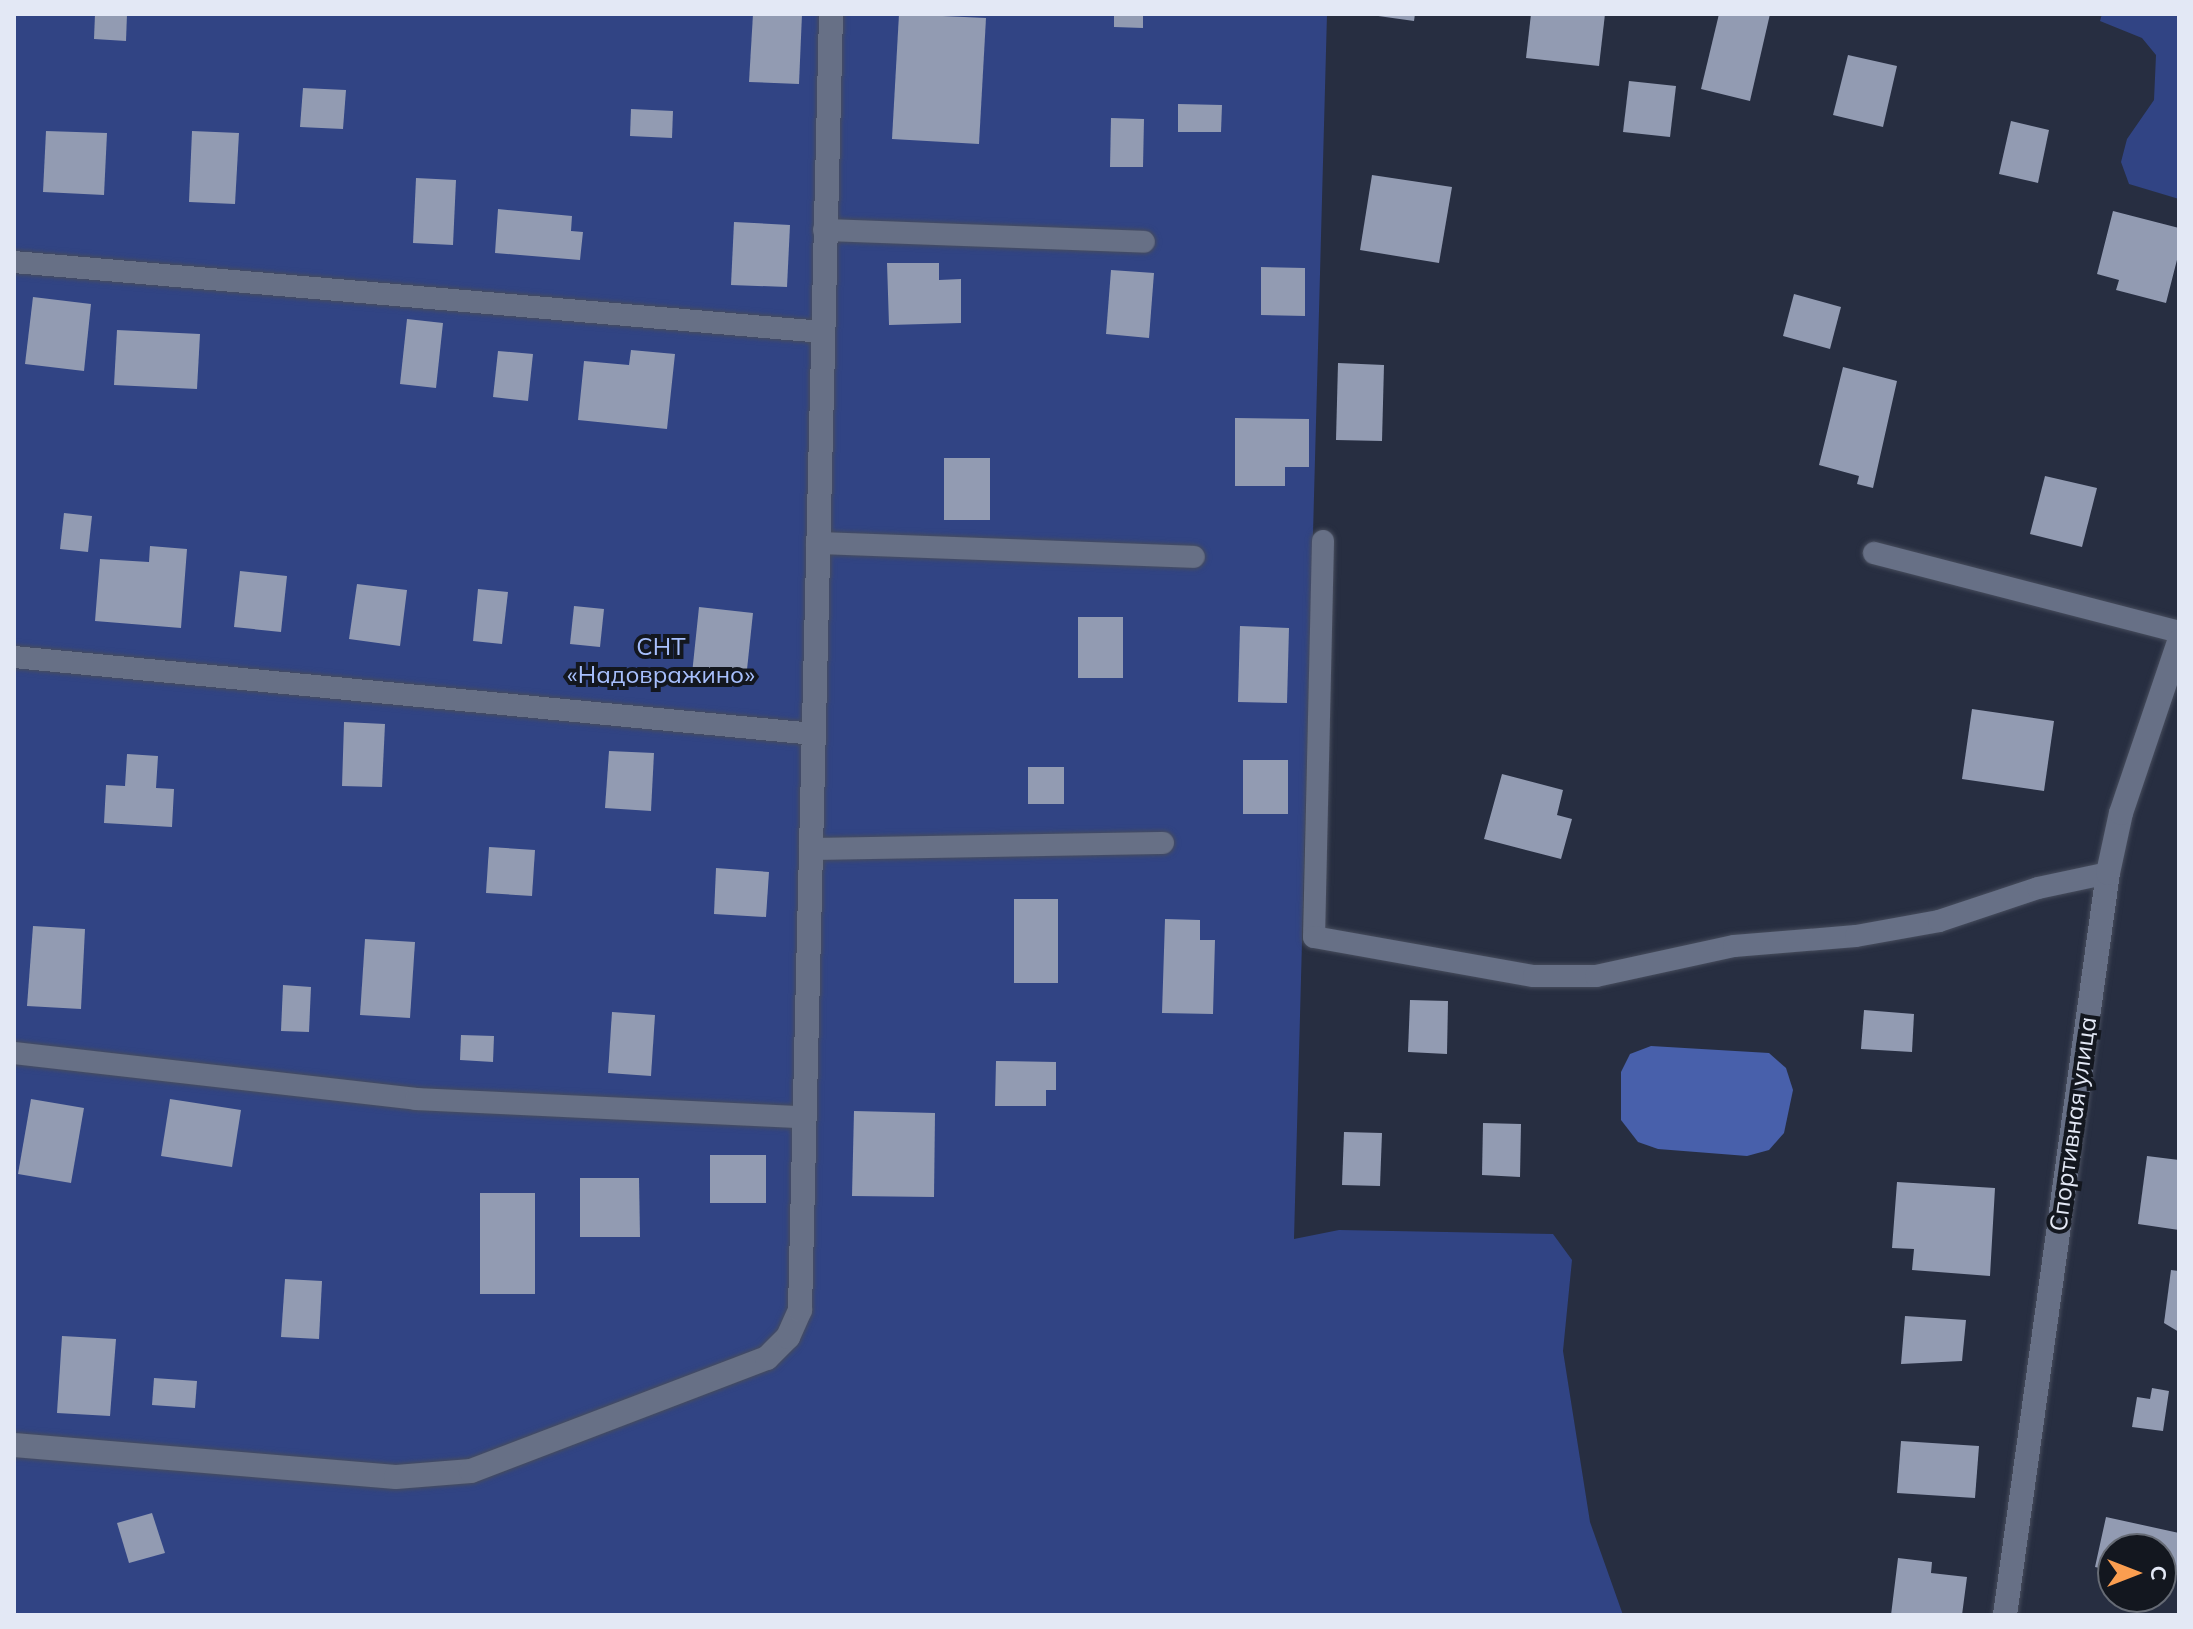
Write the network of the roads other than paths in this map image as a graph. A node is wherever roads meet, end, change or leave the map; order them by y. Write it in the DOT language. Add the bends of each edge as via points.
graph roads {
  1 [pos="831,14"];
  2 [pos="824,230"];
  3 [pos="1144,242"];
  4 [pos="14,262"];
  5 [pos="822,332"];
  6 [pos="1323,541"];
  7 [pos="817,543"];
  8 [pos="1874,553"];
  9 [pos="1194,557"];
  10 [pos="2179,632"];
  11 [pos="2179,642"];
  12 [pos="14,657"];
  13 [pos="814,734"];
  14 [pos="1163,843"];
  15 [pos="810,849"];
  16 [pos="2108,873"];
  17 [pos="14,1053"];
  18 [pos="802,1117"];
  19 [pos="14,1445"];
  20 [pos="2005,1615"];
  1 -- 2 [label="street"];
  2 -- 3 [label="lane"];
  2 -- 5 [label="street"];
  4 -- 5 [label="lane"];
  5 -- 7 [label="street"];
  6 -- 16 [label="lane" via="1314,937 1534,976 1596,976 1734,946 1856,936 1939,921 2038,888"];
  7 -- 9 [label="lane"];
  7 -- 13 [label="street"];
  8 -- 10 [label="lane"];
  11 -- 16 [label="street, Спортивная улица" via="2121,813"];
  12 -- 13 [label="lane"];
  13 -- 15 [label="street"];
  14 -- 15 [label="lane"];
  15 -- 18 [label="street"];
  16 -- 20 [label="street, Спортивная улица"];
  17 -- 18 [label="lane" via="416,1099"];
  18 -- 19 [label="street" via="800,1310 788,1337 767,1358 471,1471 396,1477"];
}
